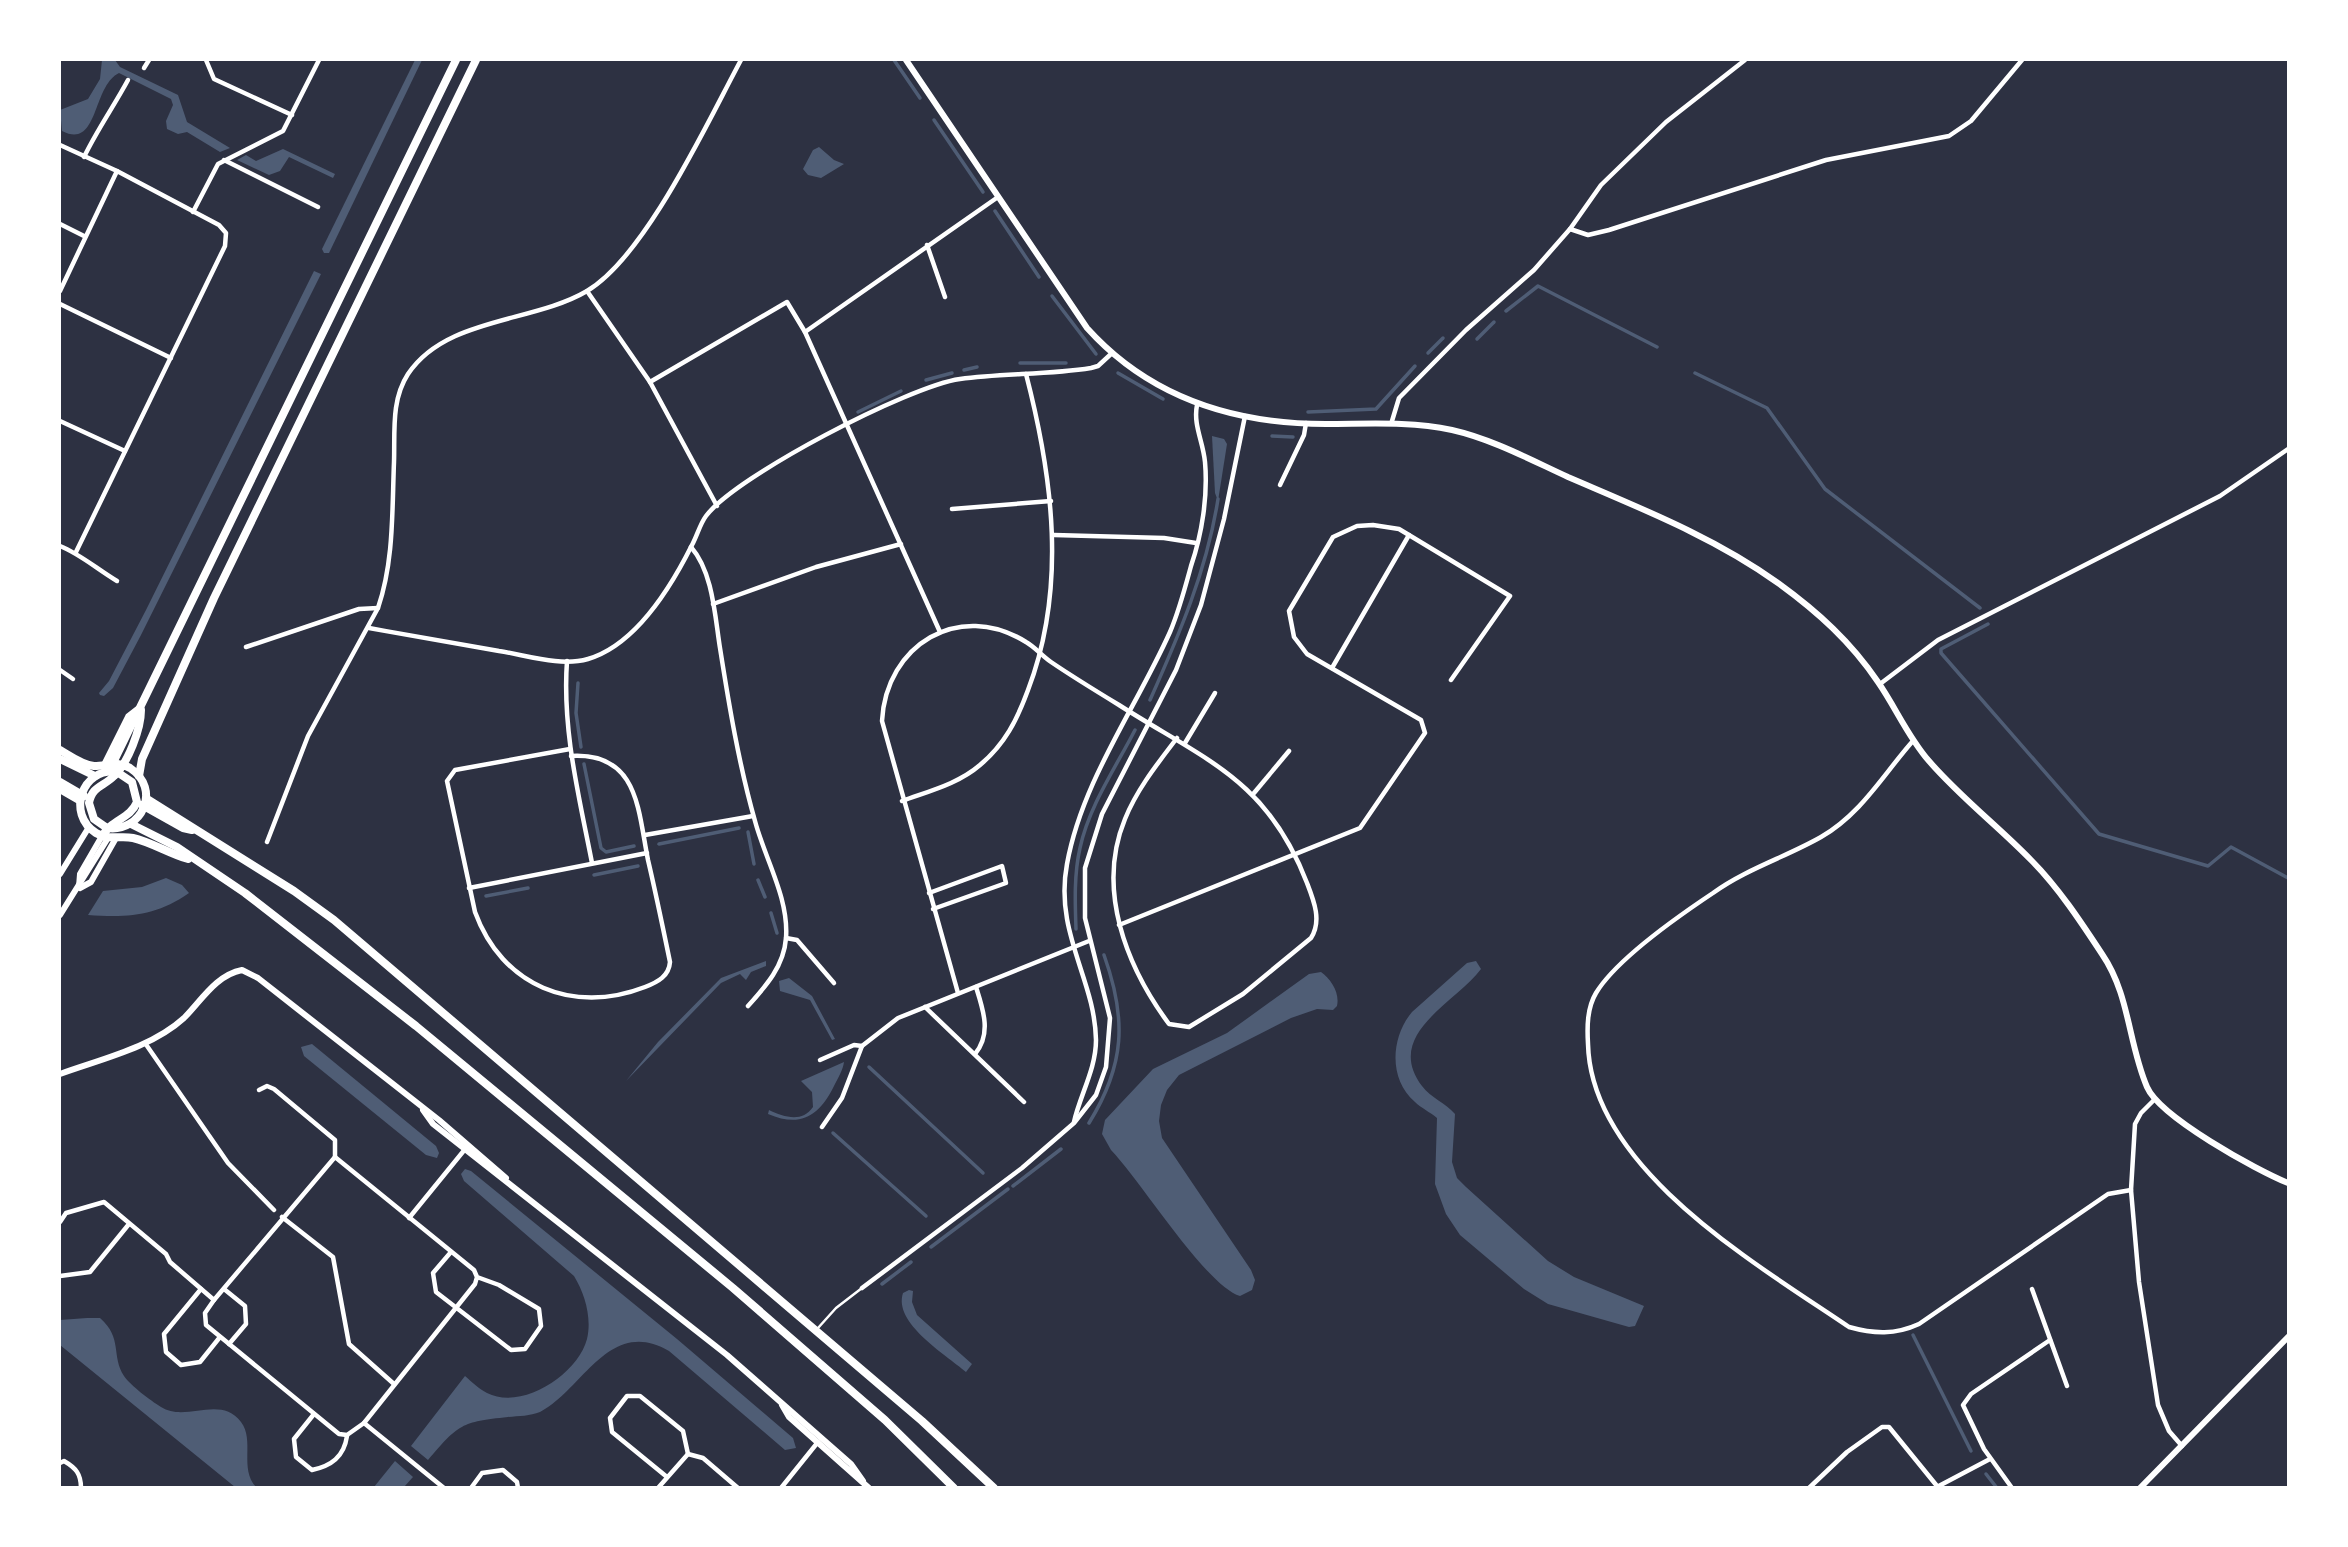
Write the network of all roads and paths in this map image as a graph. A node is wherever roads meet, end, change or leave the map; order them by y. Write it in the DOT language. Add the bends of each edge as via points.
graph roads {
  1 [pos="149,60"];
  2 [pos="206,60"];
  3 [pos="319,60"];
  4 [pos="456,60"];
  5 [pos="476,60"];
  6 [pos="741,60"];
  7 [pos="906,60"];
  8 [pos="1745,60"];
  9 [pos="2022,60"];
  10 [pos="144,68"];
  11 [pos="128,80"];
  12 [pos="292,115"];
  13 [pos="60,145"];
  14 [pos="84,157"];
  15 [pos="223,160"];
  16 [pos="117,171"];
  17 [pos="998,197"];
  18 [pos="318,207"];
  19 [pos="193,212"];
  20 [pos="60,224"];
  21 [pos="1570,229"];
  22 [pos="84,236"];
  23 [pos="928,245"];
  24 [pos="60,291"];
  25 [pos="587,291"];
  26 [pos="945,297"];
  27 [pos="60,304"];
  28 [pos="805,332"];
  29 [pos="1111,354"];
  30 [pos="172,358"];
  31 [pos="1026,374"];
  32 [pos="650,382"];
  33 [pos="1197,405"];
  34 [pos="1245,416"];
  35 [pos="60,421"];
  36 [pos="1392,422"];
  37 [pos="1306,424"];
  38 [pos="847,426"];
  39 [pos="2288,449"];
  40 [pos="125,451"];
  41 [pos="1280,485"];
  42 [pos="1051,501"];
  43 [pos="717,506"];
  44 [pos="952,509"];
  45 [pos="1054,535"];
  46 [pos="1409,535"];
  47 [pos="1197,543"];
  48 [pos="901,544"];
  49 [pos="60,546"];
  50 [pos="691,547"];
  51 [pos="76,552"];
  52 [pos="117,581"];
  53 [pos="713,604"];
  54 [pos="379,608"];
  55 [pos="368,628"];
  56 [pos="940,632"];
  57 [pos="246,647"];
  58 [pos="1041,655"];
  59 [pos="567,661"];
  60 [pos="1332,668"];
  61 [pos="60,670"];
  62 [pos="73,679"];
  63 [pos="1451,680"];
  64 [pos="1880,684"];
  65 [pos="1215,692"];
  66 [pos="141,707"];
  67 [pos="1130,712"];
  68 [pos="1147,723"];
  69 [pos="1177,738"];
  70 [pos="1912,742"];
  71 [pos="1185,743"];
  72 [pos="570,748"];
  73 [pos="60,750"];
  74 [pos="1289,751"];
  75 [pos="571,756"];
  76 [pos="60,759"];
  77 [pos="111,766"];
  78 [pos="95,776"];
  79 [pos="139,776"];
  80 [pos="60,782"];
  81 [pos="60,789"];
  82 [pos="1254,793"];
  83 [pos="80,797"];
  84 [pos="89,799"];
  85 [pos="902,801"];
  86 [pos="136,802"];
  87 [pos="146,803"];
  88 [pos="753,816"];
  89 [pos="131,824"];
  90 [pos="89,827"];
  91 [pos="112,834"];
  92 [pos="645,835"];
  93 [pos="267,842"];
  94 [pos="647,853"];
  95 [pos="1296,854"];
  96 [pos="194,861"];
  97 [pos="592,863"];
  98 [pos="60,874"];
  99 [pos="468,888"];
  100 [pos="929,893"];
  101 [pos="933,909"];
  102 [pos="60,915"];
  103 [pos="1119,925"];
  104 [pos="786,938"];
  105 [pos="1089,941"];
  106 [pos="1071,945"];
  107 [pos="834,983"];
  108 [pos="976,987"];
  109 [pos="958,993"];
  110 [pos="748,1006"];
  111 [pos="925,1007"];
  112 [pos="144,1043"];
  113 [pos="862,1046"];
  114 [pos="975,1054"];
  115 [pos="820,1059"];
  116 [pos="60,1074"];
  117 [pos="259,1090"];
  118 [pos="2154,1100"];
  119 [pos="1024,1102"];
  120 [pos="1074,1123"];
  121 [pos="822,1127"];
  122 [pos="467,1147"];
  123 [pos="335,1157"];
  124 [pos="2288,1183"];
  125 [pos="2131,1190"];
  126 [pos="274,1210"];
  127 [pos="282,1217"];
  128 [pos="409,1218"];
  129 [pos="60,1222"];
  130 [pos="129,1224"];
  131 [pos="451,1252"];
  132 [pos="60,1276"];
  133 [pos="477,1277"];
  134 [pos="862,1288"];
  135 [pos="201,1289"];
  136 [pos="224,1289"];
  137 [pos="2032,1289"];
  138 [pos="214,1300"];
  139 [pos="457,1307"];
  140 [pos="816,1331"];
  141 [pos="220,1337"];
  142 [pos="2288,1337"];
  143 [pos="2050,1340"];
  144 [pos="229,1344"];
  145 [pos="394,1384"];
  146 [pos="2067,1385"];
  147 [pos="314,1414"];
  148 [pos="364,1423"];
  149 [pos="347,1436"];
  150 [pos="820,1440"];
  151 [pos="2182,1446"];
  152 [pos="688,1454"];
  153 [pos="1990,1459"];
  154 [pos="60,1462"];
  155 [pos="667,1477"];
  156 [pos="1936,1487"];
  157 [pos="81,1488"];
  158 [pos="444,1488"];
  159 [pos="471,1488"];
  160 [pos="518,1488"];
  161 [pos="658,1488"];
  162 [pos="738,1488"];
  163 [pos="781,1488"];
  164 [pos="870,1488"];
  165 [pos="954,1488"];
  166 [pos="994,1488"];
  167 [pos="1809,1488"];
  168 [pos="2012,1488"];
  169 [pos="2140,1488"];
  1 -- 10 [label="street"];
  2 -- 12 [label="street" via="214,79"];
  3 -- 12 [label="street"];
  4 -- 66 [label="main road"];
  5 -- 79 [label="main road" via="214,598 142,759"];
  6 -- 25 [label="street" via="643,233 615,269"];
  7 -- 17 [label="street"];
  8 -- 21 [label="street" via="1666,122 1601,185"];
  9 -- 21 [label="street" via="1971,121 1949,136 1826,160 1609,230 1588,235"];
  11 -- 14 [label="street"];
  12 -- 15 [label="street" via="279,135"];
  13 -- 14 [label="street"];
  14 -- 16 [label="street"];
  15 -- 18 [label="street"];
  15 -- 19 [label="street" via="213,169"];
  16 -- 19 [label="street"];
  16 -- 22 [label="street"];
  17 -- 23 [label="street"];
  17 -- 29 [label="street" via="1087,328"];
  19 -- 30 [label="street" via="219,225 226,233 225,246"];
  20 -- 22 [label="street"];
  21 -- 36 [label="street" via="1534,270 1415,381 1394,407"];
  22 -- 24 [label="street"];
  23 -- 26 [label="street"];
  23 -- 28 [label="street"];
  25 -- 32 [label="street"];
  25 -- 54 [label="street" via="470,331 429,351 408,374 396,399 391,551"];
  27 -- 30 [label="street"];
  28 -- 32 [label="street" via="787,302"];
  28 -- 38 [label="street"];
  29 -- 31 [label="street" via="1091,368"];
  29 -- 33 [label="street" via="1145,380"];
  30 -- 40 [label="street"];
  31 -- 38 [label="street" via="934,384"];
  31 -- 42 [label="street"];
  32 -- 43 [label="street"];
  33 -- 34 [label="street"];
  33 -- 47 [label="street" via="1194,418 1205,460 1204,509"];
  34 -- 37 [label="street"];
  34 -- 68 [label="street" via="1201,605 1176,670"];
  35 -- 40 [label="street"];
  36 -- 37 [label="street"];
  36 -- 64 [label="street" via="1477,437 1719,545 1829,622"];
  37 -- 41 [label="street"];
  38 -- 43 [label="street" via="737,487"];
  38 -- 48 [label="street"];
  39 -- 64 [label="street" via="2220,496 1949,634"];
  40 -- 51 [label="street"];
  42 -- 44 [label="street"];
  42 -- 45 [label="street"];
  43 -- 50 [label="street"];
  45 -- 47 [label="street"];
  45 -- 58 [label="street" via="1052,590"];
  46 -- 60 [label="street"];
  46 -- 60 [label="street" via="1373,525 1357,526 1333,537 1289,611 1294,637 1307,654"];
  46 -- 63 [label="street" via="1510,596"];
  47 -- 67 [label="street" via="1170,630"];
  48 -- 53 [label="street" via="816,566"];
  48 -- 56 [label="street"];
  49 -- 51 [label="street"];
  50 -- 53 [label="street" via="700,557"];
  50 -- 59 [label="street" via="635,630 611,649"];
  51 -- 52 [label="street"];
  53 -- 88 [label="street"];
  54 -- 55 [label="street"];
  54 -- 57 [label="street" via="359,609"];
  55 -- 59 [label="street"];
  55 -- 93 [label="street" via="309,736"];
  56 -- 58 [label="street" via="980,626 1026,642"];
  56 -- 85 [label="street" via="918,642 900,662 883,701 882,721"];
  58 -- 67 [label="street"];
  58 -- 85 [label="street" via="1016,723 994,753 962,778"];
  59 -- 72 [label="street" via="564,700"];
  60 -- 95 [label="street" via="1421,720 1426,728 1360,828"];
  61 -- 62 [label="street"];
  64 -- 70 [label="street"];
  65 -- 71 [label="street"];
  66 -- 77 [label="main road" via="129,717"];
  66 -- 77 [label="main road" via="141,722"];
  67 -- 68 [label="street"];
  67 -- 106 [label="street" via="1087,798 1067,865 1065,915"];
  68 -- 69 [label="street"];
  68 -- 105 [label="street" via="1101,814 1085,868"];
  69 -- 71 [label="street"];
  69 -- 103 [label="street" via="1144,782 1115,850"];
  70 -- 118 [label="street" via="2033,862 2105,957 2126,1003 2143,1076"];
  70 -- 125 [label="street" via="1881,783 1841,823 1714,891 1618,968 1595,994 1587,1032 1593,1080 1603,1104 1634,1155 1716,1236 1849,1327 1884,1334 1919,1324 2108,1194"];
  71 -- 82 [label="street"];
  72 -- 75 [label="street"];
  72 -- 99 [label="street" via="455,770 448,776"];
  73 -- 77 [label="main road" via="87,765"];
  74 -- 82 [label="street"];
  75 -- 92 [label="street" via="590,755 618,769 637,798"];
  75 -- 97 [label="street"];
  76 -- 78 [label="main road"];
  77 -- 78 [label="main road"];
  77 -- 79 [label="main road"];
  77 -- 84 [label="main road"];
  77 -- 86 [label="main road" via="132,782"];
  78 -- 83 [label="main road"];
  79 -- 87 [label="main road"];
  80 -- 83 [label="main road"];
  81 -- 83 [label="main road"];
  82 -- 95 [label="street"];
  83 -- 84 [label="main road"];
  83 -- 90 [label="main road" via="82,817"];
  84 -- 91 [label="main road" via="94,819"];
  85 -- 100 [label="street"];
  86 -- 87 [label="main road"];
  86 -- 91 [label="main road"];
  87 -- 89 [label="main road"];
  87 -- 140 [label="main road" via="334,920"];
  88 -- 92 [label="street"];
  88 -- 104 [label="street" via="785,911"];
  89 -- 91 [label="main road"];
  89 -- 96 [label="main road"];
  90 -- 91 [label="main road"];
  90 -- 98 [label="street"];
  91 -- 96 [label="main road"];
  91 -- 102 [label="street"];
  92 -- 94 [label="street"];
  94 -- 97 [label="street"];
  94 -- 99 [label="street" via="670,967 657,981 618,996 583,999 542,988 522,976 482,932"];
  95 -- 103 [label="street"];
  95 -- 103 [label="street" via="1313,899 1316,930 1243,994 1200,1023 1189,1027 1169,1024 1134,964"];
  96 -- 165 [label="main road" via="282,920 427,1034 733,1288 885,1420"];
  97 -- 99 [label="street"];
  100 -- 101 [label="street"];
  100 -- 101 [label="street" via="1002,866 1006,883"];
  101 -- 109 [label="street"];
  104 -- 107 [label="street" via="797,940"];
  104 -- 110 [label="street" via="772,978"];
  105 -- 106 [label="street"];
  105 -- 120 [label="street" via="1107,997 1111,1039 1096,1096"];
  106 -- 108 [label="street"];
  106 -- 120 [label="street" via="1091,1007 1096,1042"];
  108 -- 109 [label="street"];
  108 -- 114 [label="street" via="985,1021 983,1040"];
  109 -- 111 [label="street"];
  111 -- 113 [label="street" via="898,1018"];
  111 -- 114 [label="street"];
  112 -- 116 [label="street"];
  112 -- 122 [label="street" via="183,1019 222,978 235,971 250,972"];
  112 -- 126 [label="street" via="220,1152"];
  113 -- 115 [label="street"];
  113 -- 121 [label="street" via="842,1097"];
  114 -- 119 [label="street"];
  117 -- 123 [label="street" via="274,1089 335,1140"];
  118 -- 124 [label="street" via="2232,1154"];
  118 -- 125 [label="street" via="2135,1124"];
  120 -- 134 [label="street" via="1023,1168"];
  122 -- 128 [label="street"];
  122 -- 150 [label="street" via="499,1168 510,1182 727,1355"];
  123 -- 127 [label="street"];
  123 -- 128 [label="street"];
  125 -- 151 [label="street" via="2139,1282 2158,1405"];
  127 -- 136 [label="street"];
  127 -- 145 [label="street" via="332,1256 349,1345"];
  128 -- 131 [label="street"];
  129 -- 130 [label="street" via="66,1213 100,1202"];
  130 -- 132 [label="street" via="90,1272"];
  130 -- 135 [label="street"];
  131 -- 133 [label="street"];
  131 -- 139 [label="street" via="433,1273 436,1292"];
  133 -- 139 [label="street"];
  133 -- 139 [label="street" via="539,1310 541,1326 525,1349 511,1350"];
  134 -- 140 [label="lane"];
  135 -- 138 [label="street"];
  135 -- 141 [label="street" via="164,1335 166,1352 181,1365 200,1362"];
  136 -- 138 [label="street"];
  136 -- 144 [label="street" via="245,1306 246,1324"];
  137 -- 143 [label="street"];
  138 -- 141 [label="street" via="205,1313 206,1325"];
  139 -- 145 [label="street"];
  140 -- 166 [label="main road"];
  141 -- 144 [label="street"];
  142 -- 151 [label="street"];
  143 -- 146 [label="street"];
  143 -- 153 [label="street" via="1965,1399 1963,1405"];
  144 -- 147 [label="street"];
  145 -- 148 [label="street"];
  147 -- 149 [label="street"];
  147 -- 149 [label="street" via="294,1439 296,1457 303,1464 312,1470 330,1466"];
  148 -- 149 [label="street"];
  148 -- 158 [label="street"];
  150 -- 163 [label="street"];
  150 -- 164 [label="street" via="851,1464"];
  151 -- 169 [label="street"];
  152 -- 155 [label="street"];
  152 -- 155 [label="street" via="683,1431 640,1396 627,1396 610,1418 611,1432"];
  152 -- 162 [label="street" via="703,1458"];
  153 -- 156 [label="street"];
  153 -- 168 [label="street"];
  154 -- 157 [label="street" via="75,1466"];
  155 -- 161 [label="street"];
  156 -- 167 [label="street" via="1889,1427 1882,1427"];
  159 -- 160 [label="street" via="482,1473 503,1470"];
}
